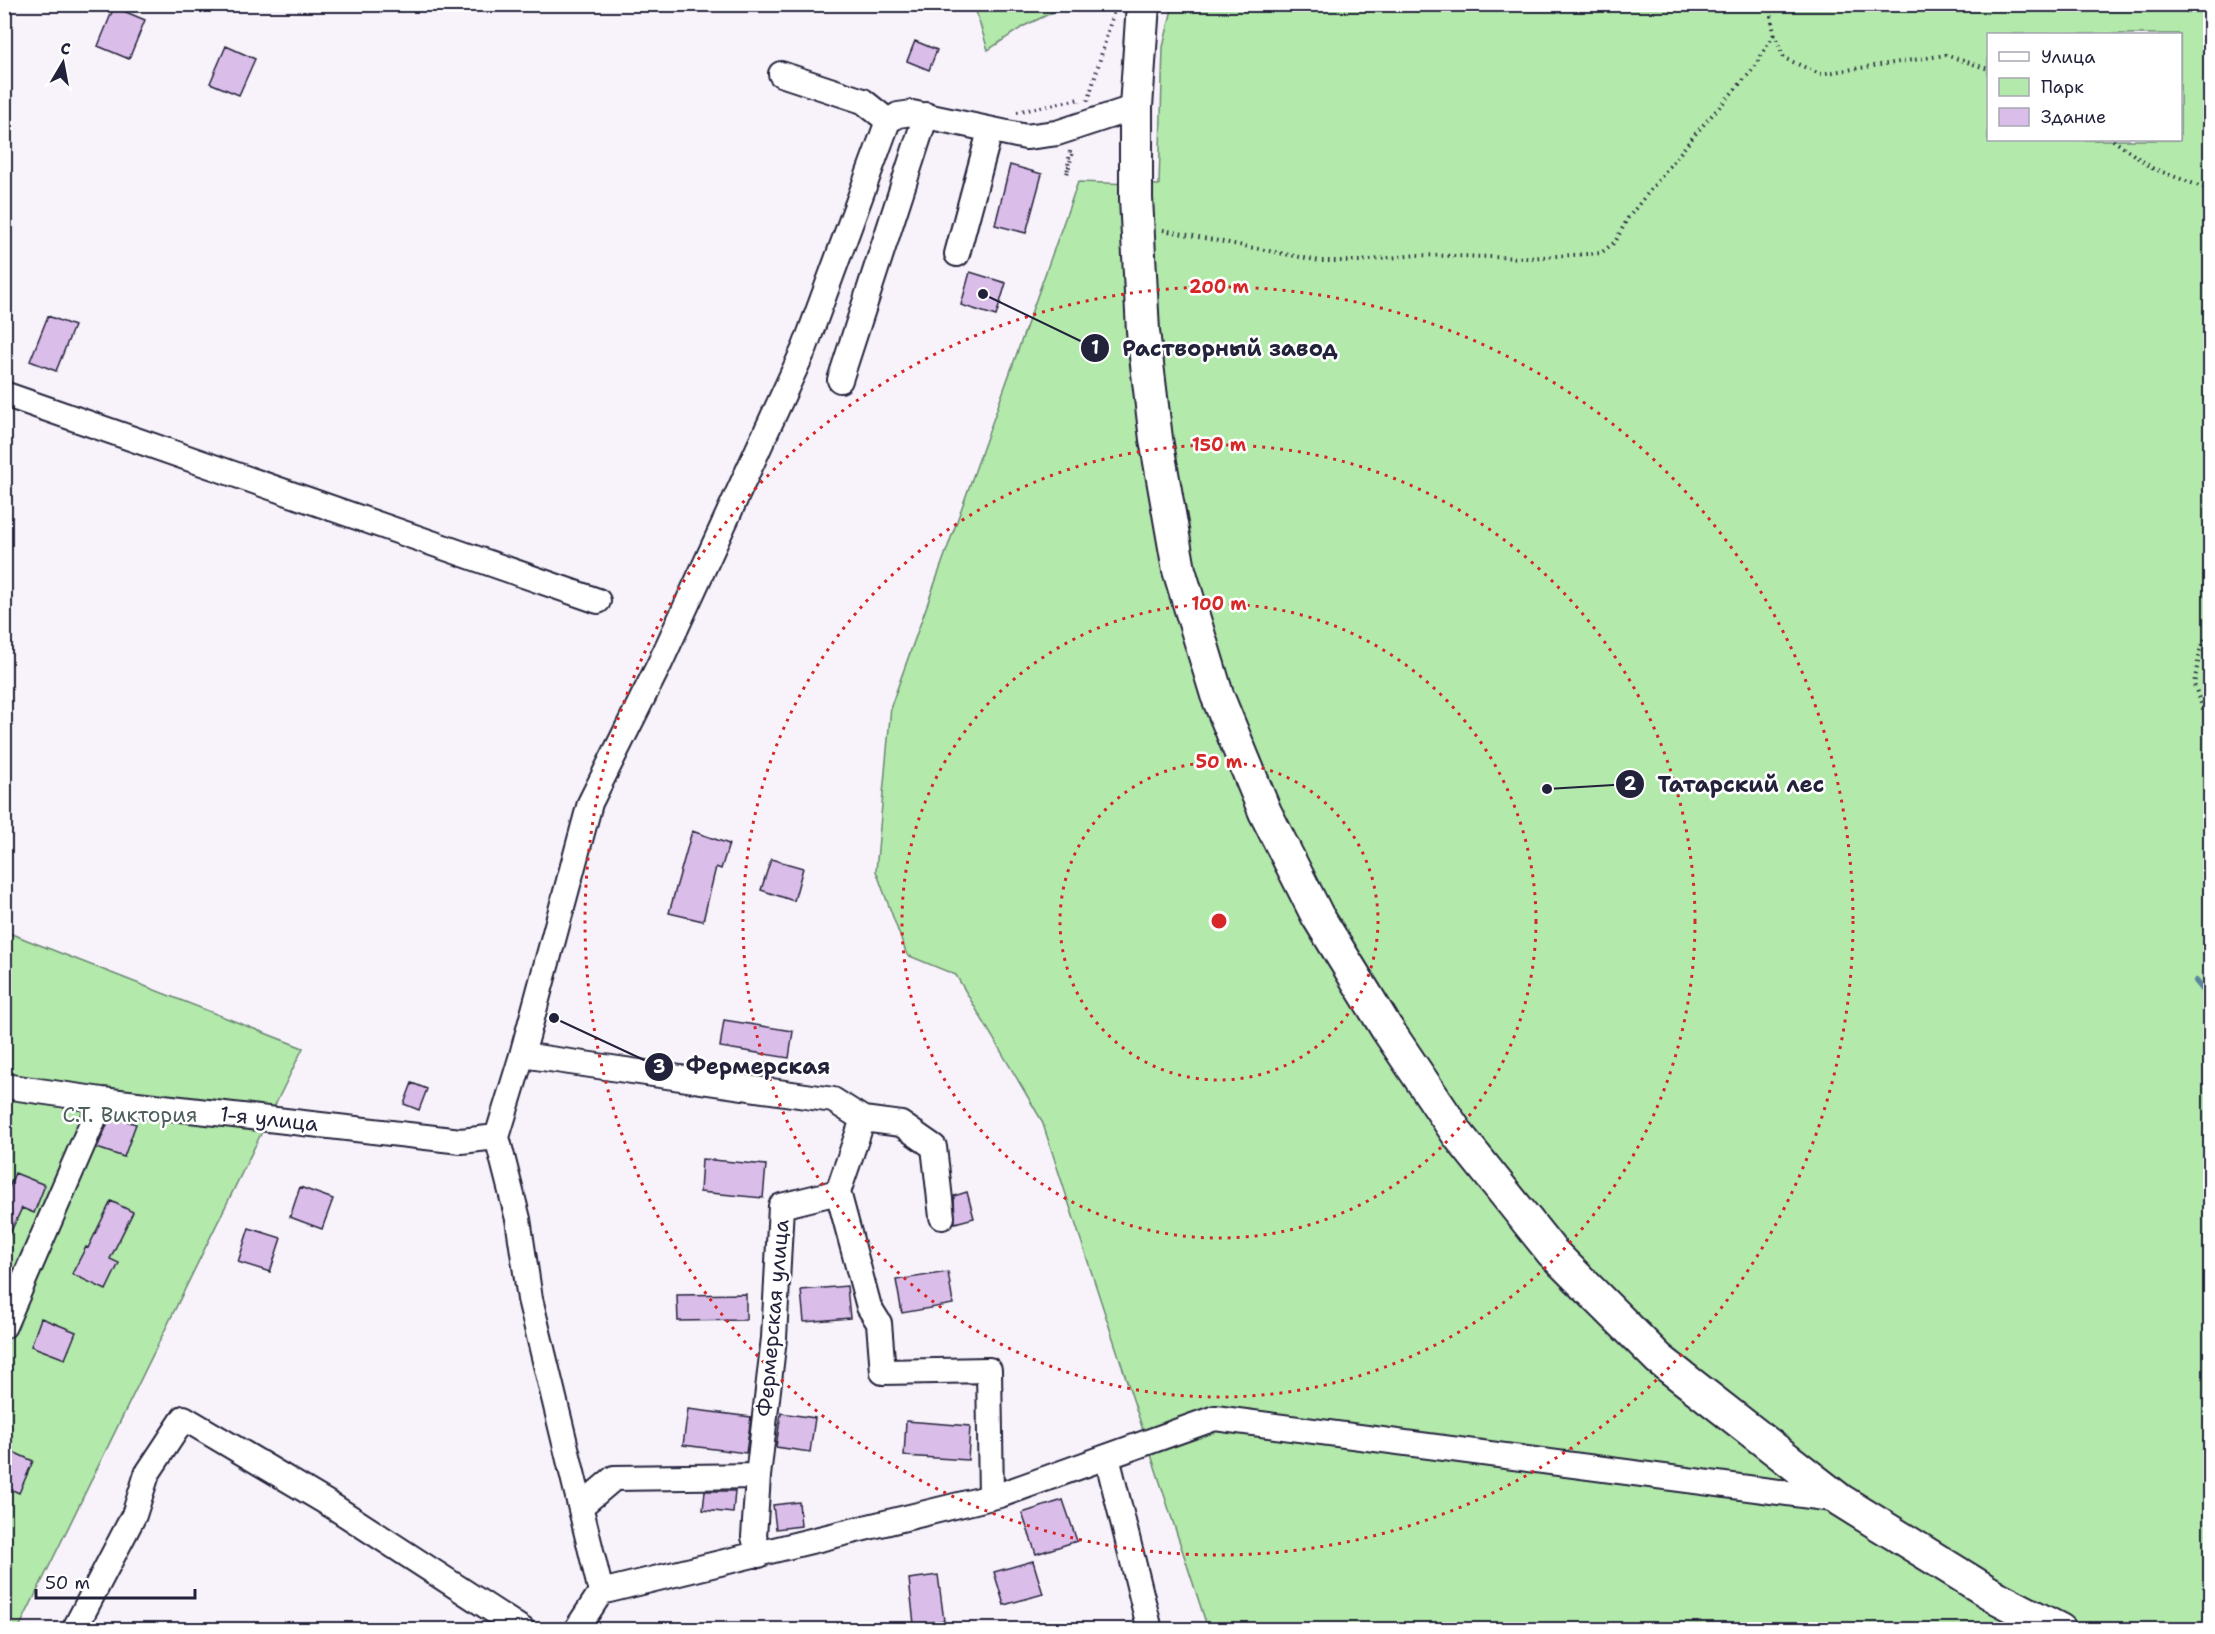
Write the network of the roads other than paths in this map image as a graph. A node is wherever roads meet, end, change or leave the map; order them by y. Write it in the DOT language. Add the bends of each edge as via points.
graph roads {
  1 [pos="1143,4"];
  2 [pos="781,74"];
  3 [pos="1137,107"];
  4 [pos="926,115"];
  5 [pos="888,121"];
  6 [pos="990,130"];
  7 [pos="957,254"];
  8 [pos="840,380"];
  9 [pos="4,394"];
  10 [pos="598,601"];
  11 [pos="522,1055"];
  12 [pos="4,1086"];
  13 [pos="102,1100"];
  14 [pos="863,1119"];
  15 [pos="497,1137"];
  16 [pos="838,1192"];
  17 [pos="942,1217"];
  18 [pos="4,1326"];
  19 [pos="1107,1457"];
  20 [pos="758,1476"];
  21 [pos="991,1497"];
  22 [pos="1840,1500"];
  23 [pos="581,1506"];
  24 [pos="759,1555"];
  25 [pos="601,1592"];
  26 [pos="74,1629"];
  27 [pos="523,1629"];
  28 [pos="576,1629"];
  29 [pos="1150,1629"];
  30 [pos="2060,1629"];
  1 -- 3 [label="main road"];
  2 -- 5 [label="street" via="863,101"];
  3 -- 6 [label="street" via="1057,133 1026,137"];
  3 -- 22 [label="main road" via="1143,331 1155,439 1179,570 1222,706 1264,812 1317,915 1387,1029 1459,1136 1552,1252 1659,1359"];
  4 -- 5 [label="street" via="912,112"];
  4 -- 6 [label="street"];
  4 -- 8 [label="street"];
  5 -- 11 [label="street" via="805,347 660,663 590,803"];
  6 -- 7 [label="street"];
  9 -- 10 [label="street"];
  11 -- 14 [label="street" via="833,1100"];
  11 -- 15 [label="street"];
  12 -- 13 [label="street, 1-я улица"];
  13 -- 15 [label="street, 1-я улица" via="461,1141"];
  13 -- 18 [label="street"];
  14 -- 16 [label="street"];
  14 -- 17 [label="street" via="901,1124 934,1147"];
  15 -- 23 [label="street" via="518,1219 530,1299"];
  16 -- 20 [label="street, Фермерская улица" via="782,1206 774,1338"];
  16 -- 21 [label="street" via="869,1306 879,1323 883,1372 988,1370"];
  19 -- 21 [label="street"];
  19 -- 22 [label="street" via="1215,1418"];
  19 -- 29 [label="street"];
  20 -- 23 [label="street" via="614,1478"];
  20 -- 24 [label="street, Фермерская улица" via="754,1537"];
  21 -- 24 [label="street"];
  22 -- 30 [label="main road" via="1998,1598"];
  23 -- 25 [label="street"];
  24 -- 25 [label="street"];
  25 -- 28 [label="street"];
  26 -- 27 [label="street" via="134,1515 147,1474 184,1418 334,1507"];
}
